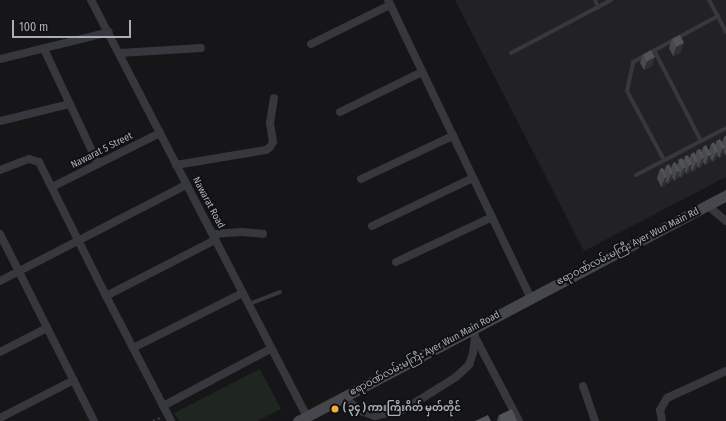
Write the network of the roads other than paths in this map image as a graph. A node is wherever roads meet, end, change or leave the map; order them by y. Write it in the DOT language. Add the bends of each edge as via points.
graph roads {
  1 [pos="91,0"];
  2 [pos="595,0"];
  3 [pos="611,0"];
  4 [pos="709,0"];
  5 [pos="389,3"];
  6 [pos="598,7"];
  7 [pos="718,16"];
  8 [pos="109,32"];
  9 [pos="726,32"];
  10 [pos="311,44"];
  11 [pos="201,48"];
  12 [pos="44,49"];
  13 [pos="654,50"];
  14 [pos="120,53"];
  15 [pos="511,53"];
  16 [pos="0,59"];
  17 [pos="422,72"];
  18 [pos="274,98"];
  19 [pos="70,104"];
  20 [pos="340,112"];
  21 [pos="0,121"];
  22 [pos="726,128"];
  23 [pos="160,133"];
  24 [pos="453,136"];
  25 [pos="701,141"];
  26 [pos="664,160"];
  27 [pos="98,164"];
  28 [pos="176,165"];
  29 [pos="0,170"];
  30 [pos="636,175"];
  31 [pos="473,178"];
  32 [pos="361,179"];
  33 [pos="186,185"];
  34 [pos="52,187"];
  35 [pos="726,195"];
  36 [pos="707,206"];
  37 [pos="492,217"];
  38 [pos="726,221"];
  39 [pos="372,226"];
  40 [pos="0,234"];
  41 [pos="263,234"];
  42 [pos="214,237"];
  43 [pos="78,241"];
  44 [pos="396,262"];
  45 [pos="19,271"];
  46 [pos="0,281"];
  47 [pos="280,292"];
  48 [pos="243,294"];
  49 [pos="106,296"];
  50 [pos="530,297"];
  51 [pos="249,304"];
  52 [pos="47,328"];
  53 [pos="473,333"];
  54 [pos="133,348"];
  55 [pos="270,349"];
  56 [pos="0,352"];
  57 [pos="726,370"];
  58 [pos="74,380"];
  59 [pos="583,386"];
  60 [pos="343,397"];
  61 [pos="163,406"];
  62 [pos="0,418"];
  63 [pos="304,419"];
  64 [pos="94,421"];
  65 [pos="171,421"];
  66 [pos="519,421"];
  67 [pos="595,421"];
  68 [pos="662,421"];
  1 -- 8 [label="street, Nawarat Road"];
  2 -- 6 [label="lane"];
  3 -- 6 [label="lane"];
  4 -- 7 [label="lane"];
  5 -- 10 [label="street"];
  5 -- 17 [label="street"];
  6 -- 15 [label="lane"];
  7 -- 9 [label="lane"];
  7 -- 13 [label="lane"];
  8 -- 12 [label="street"];
  8 -- 14 [label="street, Nawarat Road"];
  11 -- 14 [label="street"];
  12 -- 16 [label="street"];
  12 -- 19 [label="street"];
  13 -- 25 [label="lane"];
  13 -- 26 [label="lane" via="633,62 627,91"];
  14 -- 23 [label="street, Nawarat Road"];
  17 -- 20 [label="street"];
  17 -- 24 [label="street"];
  18 -- 28 [label="street" via="270,122 273,142 266,150"];
  19 -- 21 [label="street"];
  19 -- 27 [label="street"];
  22 -- 25 [label="lane"];
  23 -- 27 [label="street, Nawarat 5 Street"];
  23 -- 28 [label="street, Nawarat Road"];
  24 -- 31 [label="street"];
  24 -- 32 [label="street"];
  25 -- 26 [label="lane"];
  26 -- 30 [label="lane"];
  27 -- 34 [label="street, Nawarat 5 Street"];
  28 -- 33 [label="street, Nawarat Road"];
  29 -- 34 [label="street" via="34,159 39,162"];
  31 -- 37 [label="street"];
  31 -- 39 [label="street"];
  33 -- 42 [label="street, Nawarat Road"];
  33 -- 43 [label="street"];
  34 -- 43 [label="street"];
  35 -- 36 [label="main road, ဧရာဝဏ်လမ်းမကြီး Ayer Wun Main Rd"];
  36 -- 38 [label="street"];
  36 -- 50 [label="main road, ဧရာဝဏ်လမ်းမကြီး Ayer Wun Main Rd"];
  37 -- 44 [label="street"];
  37 -- 50 [label="street"];
  40 -- 45 [label="street"];
  41 -- 42 [label="street" via="242,232"];
  42 -- 48 [label="street, Nawarat Road"];
  42 -- 49 [label="street"];
  43 -- 45 [label="street"];
  43 -- 49 [label="street"];
  45 -- 46 [label="street"];
  45 -- 52 [label="street"];
  47 -- 51 [label="lane"];
  48 -- 51 [label="street, Nawarat Road"];
  48 -- 54 [label="street"];
  49 -- 54 [label="street"];
  50 -- 53 [label="main road, ဧရာဝဏ်လမ်းမကြီး Ayer Wun Main Road"];
  51 -- 55 [label="street, Nawarat Road"];
  52 -- 56 [label="street"];
  52 -- 58 [label="street"];
  53 -- 60 [label="main road, ဧရာဝဏ်လမ်းမကြီး Ayer Wun Main Road"];
  53 -- 60 [label="street" via="473,353 469,365 456,377 405,409 376,416 360,411"];
  53 -- 66 [label="street"];
  54 -- 61 [label="street"];
  55 -- 61 [label="street"];
  55 -- 63 [label="street, Nawarat Road"];
  57 -- 68 [label="street" via="667,398 660,410"];
  58 -- 62 [label="street"];
  58 -- 64 [label="street"];
  59 -- 67 [label="street"];
  60 -- 63 [label="main road, ဧရာဝဏ်လမ်းမကြီး Ayer Wun Main Road"];
  61 -- 65 [label="street"];
}
